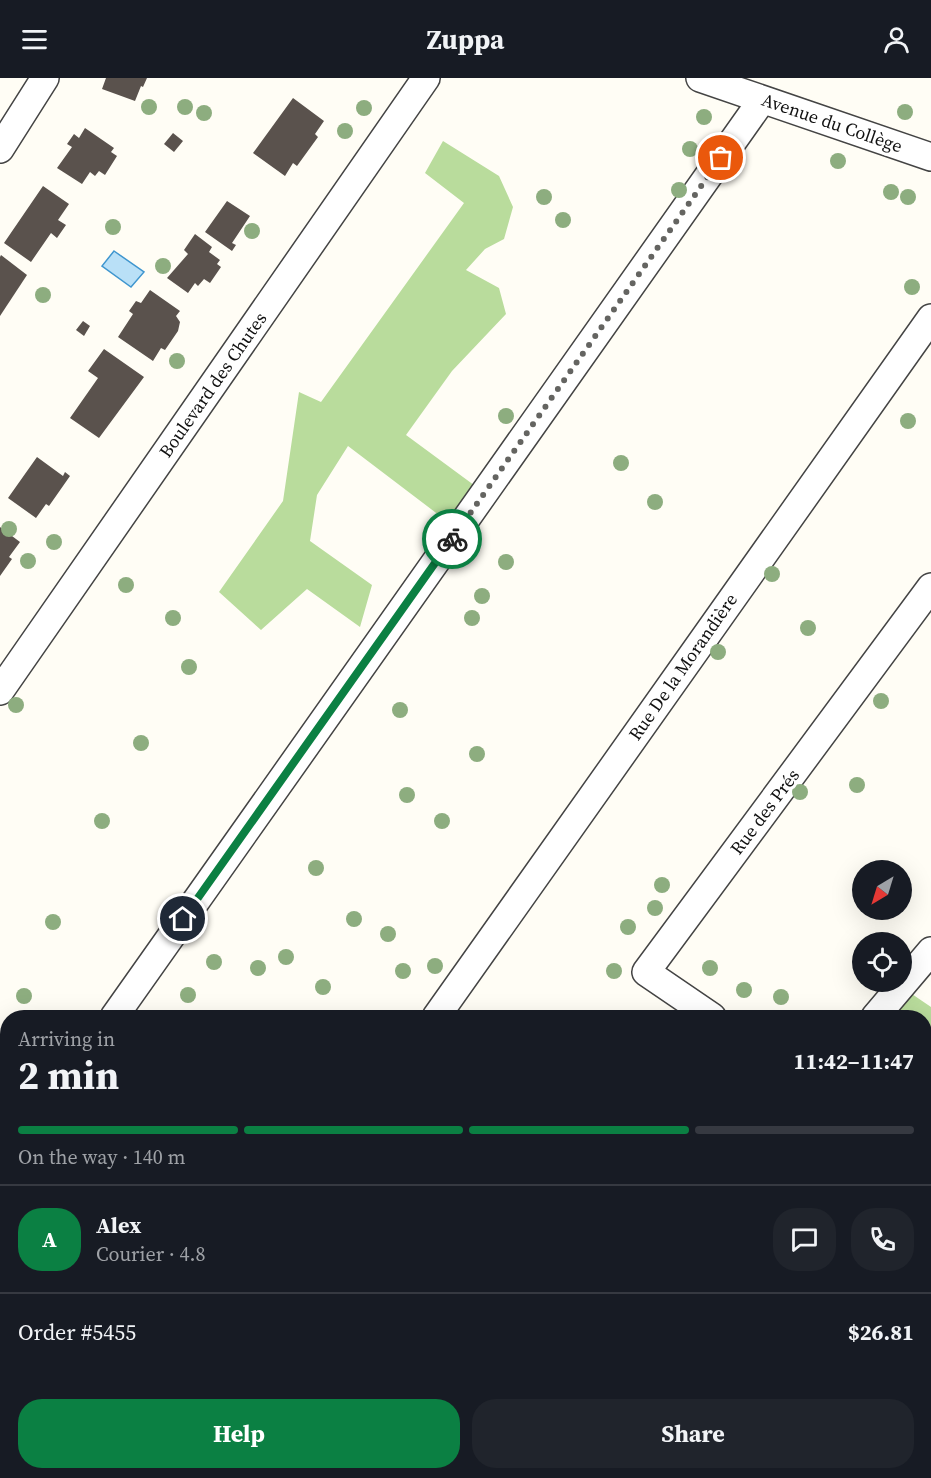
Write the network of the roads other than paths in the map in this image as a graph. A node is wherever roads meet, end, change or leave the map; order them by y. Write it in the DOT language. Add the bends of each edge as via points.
graph roads {
  1 [pos="45,78"];
  2 [pos="426,78"];
  3 [pos="700,78"];
  4 [pos="762,100"];
  5 [pos="0,149"];
  6 [pos="931,157"];
  7 [pos="931,318"];
  8 [pos="931,587"];
  9 [pos="0,692"];
  10 [pos="931,951"];
  11 [pos="119,1010"];
  12 [pos="441,1010"];
  13 [pos="702,1010"];
  14 [pos="881,1010"];
  1 -- 5 [label="street"];
  2 -- 9 [label="street, Boulevard des Chutes"];
  3 -- 4 [label="street, Avenue du Collège"];
  4 -- 6 [label="street, Avenue du Collège"];
  4 -- 11 [label="street"];
  7 -- 12 [label="street, Rue De la Morandière"];
  8 -- 13 [label="street, Rue des Prés" via="646,972"];
  10 -- 14 [label="street"];
}
